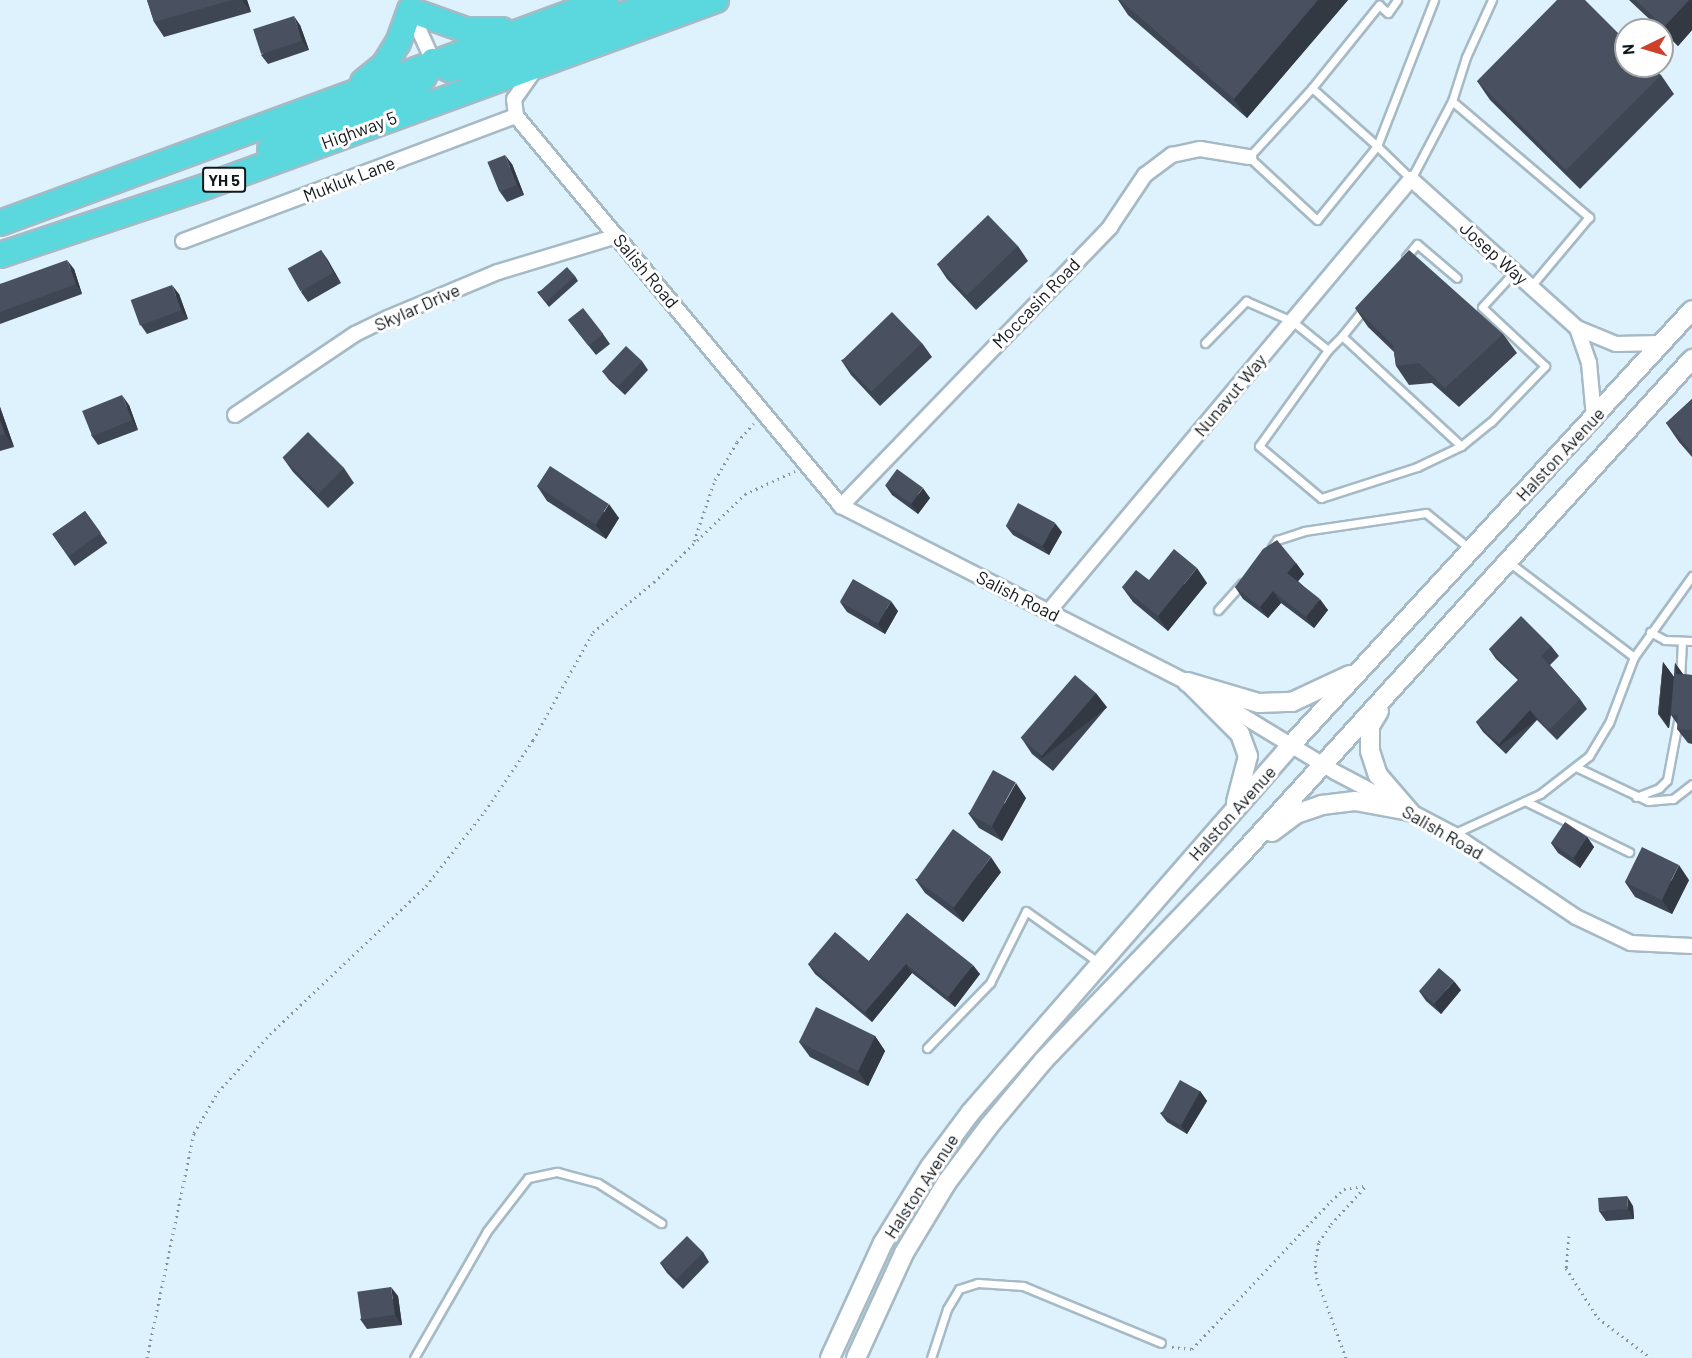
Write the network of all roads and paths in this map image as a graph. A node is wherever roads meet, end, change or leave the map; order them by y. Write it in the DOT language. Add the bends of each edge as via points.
graph roads {
  1 [pos="605,0"];
  2 [pos="667,0"];
  3 [pos="716,0"];
  4 [pos="1397,0"];
  5 [pos="1434,0"];
  6 [pos="1492,0"];
  7 [pos="408,5"];
  8 [pos="528,28"];
  9 [pos="433,61"];
  10 [pos="539,64"];
  11 [pos="1312,88"];
  12 [pos="338,98"];
  13 [pos="1452,101"];
  14 [pos="516,116"];
  15 [pos="1377,146"];
  16 [pos="1250,157"];
  17 [pos="1411,179"];
  18 [pos="207,186"];
  19 [pos="0,224"];
  20 [pos="617,236"];
  21 [pos="183,241"];
  22 [pos="0,255"];
  23 [pos="1402,262"];
  24 [pos="1515,271"];
  25 [pos="1457,278"];
  26 [pos="1531,286"];
  27 [pos="1372,299"];
  28 [pos="1692,310"];
  29 [pos="1292,321"];
  30 [pos="1577,328"];
  31 [pos="1342,336"];
  32 [pos="1205,343"];
  33 [pos="1662,343"];
  34 [pos="1328,350"];
  35 [pos="1692,359"];
  36 [pos="764,412"];
  37 [pos="235,416"];
  38 [pos="1594,417"];
  39 [pos="1461,446"];
  40 [pos="808,466"];
  41 [pos="841,506"];
  42 [pos="693,542"];
  43 [pos="1472,550"];
  44 [pos="1262,559"];
  45 [pos="1508,562"];
  46 [pos="1249,575"];
  47 [pos="1692,576"];
  48 [pos="1218,610"];
  49 [pos="1049,611"];
  50 [pos="1650,632"];
  51 [pos="1682,641"];
  52 [pos="1692,641"];
  53 [pos="1634,657"];
  54 [pos="1363,669"];
  55 [pos="1187,682"];
  56 [pos="1397,684"];
  57 [pos="1680,687"];
  58 [pos="1679,708"];
  59 [pos="1292,744"];
  60 [pos="1324,765"];
  61 [pos="1576,767"];
  62 [pos="1692,784"];
  63 [pos="1636,797"];
  64 [pos="1525,801"];
  65 [pos="1233,811"];
  66 [pos="1409,811"];
  67 [pos="1453,834"];
  68 [pos="1629,852"];
  69 [pos="1238,858"];
  70 [pos="1692,946"];
  71 [pos="1098,962"];
  72 [pos="927,1048"];
  73 [pos="661,1223"];
  74 [pos="1569,1236"];
  75 [pos="1161,1343"];
  76 [pos="147,1358"];
  77 [pos="414,1358"];
  78 [pos="830,1358"];
  79 [pos="856,1358"];
  80 [pos="931,1358"];
  81 [pos="1346,1358"];
  82 [pos="1651,1358"];
  1 -- 8 [label="highway, Highway 5 / YH 5"];
  2 -- 9 [label="highway" via="470,66 449,69"];
  3 -- 10 [label="highway, Highway 5 / YH 5"];
  4 -- 11 [label="lane" via="1388,13 1379,5"];
  5 -- 15 [label="lane"];
  6 -- 13 [label="lane" via="1466,57"];
  7 -- 8 [label="highway" via="466,30"];
  7 -- 9 [label="street"];
  7 -- 12 [label="highway" via="398,44 384,65"];
  8 -- 9 [label="highway, Highway 5 / YH 5"];
  9 -- 12 [label="highway, Highway 5 / YH 5"];
  9 -- 18 [label="highway" via="419,85 310,129"];
  10 -- 14 [label="street" via="514,99"];
  10 -- 18 [label="highway, Highway 5 / YH 5"];
  11 -- 15 [label="lane"];
  11 -- 16 [label="lane"];
  12 -- 19 [label="highway, Highway 5 / YH 5"];
  13 -- 17 [label="lane"];
  13 -- 26 [label="lane" via="1589,217"];
  14 -- 20 [label="street, Salish Road"];
  14 -- 21 [label="street, Mukluk Lane"];
  15 -- 16 [label="lane" via="1317,220"];
  15 -- 17 [label="lane"];
  16 -- 41 [label="street, Moccasin Road" via="1200,149 1172,155 1145,175 1110,226"];
  17 -- 24 [label="street, Josep Way"];
  17 -- 29 [label="street, Nunavut Way"];
  18 -- 22 [label="highway, Highway 5 / YH 5"];
  20 -- 36 [label="street, Salish Road"];
  20 -- 37 [label="street, Skylar Drive" via="498,272 388,318 355,334"];
  23 -- 25 [label="lane" via="1417,244"];
  24 -- 26 [label="street, Josep Way"];
  24 -- 39 [label="lane" via="1482,307 1545,366 1491,422"];
  26 -- 30 [label="street, Josep Way"];
  27 -- 31 [label="lane"];
  28 -- 33 [label="main road, Halston Avenue"];
  29 -- 32 [label="lane" via="1245,301"];
  29 -- 34 [label="lane"];
  29 -- 49 [label="street, Nunavut Way"];
  30 -- 33 [label="street, Josep Way" via="1616,344"];
  30 -- 38 [label="street, Josep Way" via="1589,363"];
  31 -- 34 [label="lane"];
  31 -- 39 [label="lane"];
  33 -- 38 [label="main road, Halston Avenue"];
  34 -- 39 [label="lane" via="1259,446 1321,498 1417,467"];
  35 -- 45 [label="main road, Halston Avenue"];
  36 -- 40 [label="street, Salish Road"];
  36 -- 42 [label="path" via="737,442 715,480"];
  38 -- 43 [label="main road, Halston Avenue"];
  40 -- 41 [label="street, Salish Road"];
  40 -- 42 [label="path" via="745,494"];
  41 -- 49 [label="street, Salish Road"];
  42 -- 76 [label="path" via="654,582 593,632 533,740 485,811 426,886 270,1034 218,1092 194,1133"];
  43 -- 44 [label="lane" via="1426,513 1304,531 1277,540"];
  43 -- 54 [label="main road, Halston Avenue"];
  45 -- 53 [label="lane"];
  45 -- 56 [label="main road, Halston Avenue"];
  46 -- 48 [label="lane"];
  47 -- 50 [label="lane"];
  49 -- 55 [label="street, Salish Road"];
  50 -- 51 [label="lane" via="1665,640"];
  50 -- 53 [label="lane"];
  51 -- 52 [label="lane"];
  51 -- 57 [label="lane"];
  53 -- 61 [label="lane" via="1610,723 1589,756"];
  54 -- 55 [label="main road" via="1315,695 1292,702 1259,703"];
  54 -- 59 [label="main road, Halston Avenue"];
  55 -- 59 [label="street, Salish Road"];
  55 -- 65 [label="main road" via="1240,734 1248,756"];
  56 -- 60 [label="main road, Halston Avenue"];
  56 -- 66 [label="main road" via="1370,726 1370,751 1377,775"];
  58 -- 63 [label="lane" via="1667,780 1659,788"];
  59 -- 60 [label="street, Salish Road"];
  59 -- 65 [label="main road, Halston Avenue"];
  60 -- 66 [label="street, Salish Road"];
  60 -- 69 [label="main road, Halston Avenue"];
  61 -- 63 [label="lane"];
  61 -- 64 [label="lane"];
  62 -- 63 [label="lane" via="1673,799 1648,801"];
  64 -- 67 [label="lane"];
  64 -- 68 [label="lane"];
  65 -- 71 [label="main road, Halston Avenue"];
  66 -- 67 [label="street, Salish Road"];
  66 -- 69 [label="main road" via="1355,801 1322,805 1296,814"];
  67 -- 70 [label="street, Salish Road" via="1576,917 1631,943"];
  69 -- 79 [label="main road, Halston Avenue" via="1044,1060 989,1126 947,1182 904,1253"];
  71 -- 72 [label="lane" via="1026,911 990,983"];
  71 -- 78 [label="main road, Halston Avenue" via="998,1079 930,1167 883,1243"];
  73 -- 77 [label="lane" via="598,1183 557,1172 528,1178 487,1231"];
  74 -- 82 [label="path" via="1566,1268 1598,1318"];
  75 -- 80 [label="lane" via="1023,1286 978,1283 959,1288 947,1309"];
  75 -- 81 [label="path" via="1180,1350 1192,1349 1331,1201 1344,1189 1368,1185 1331,1224 1319,1242 1315,1262 1317,1279"];
}
